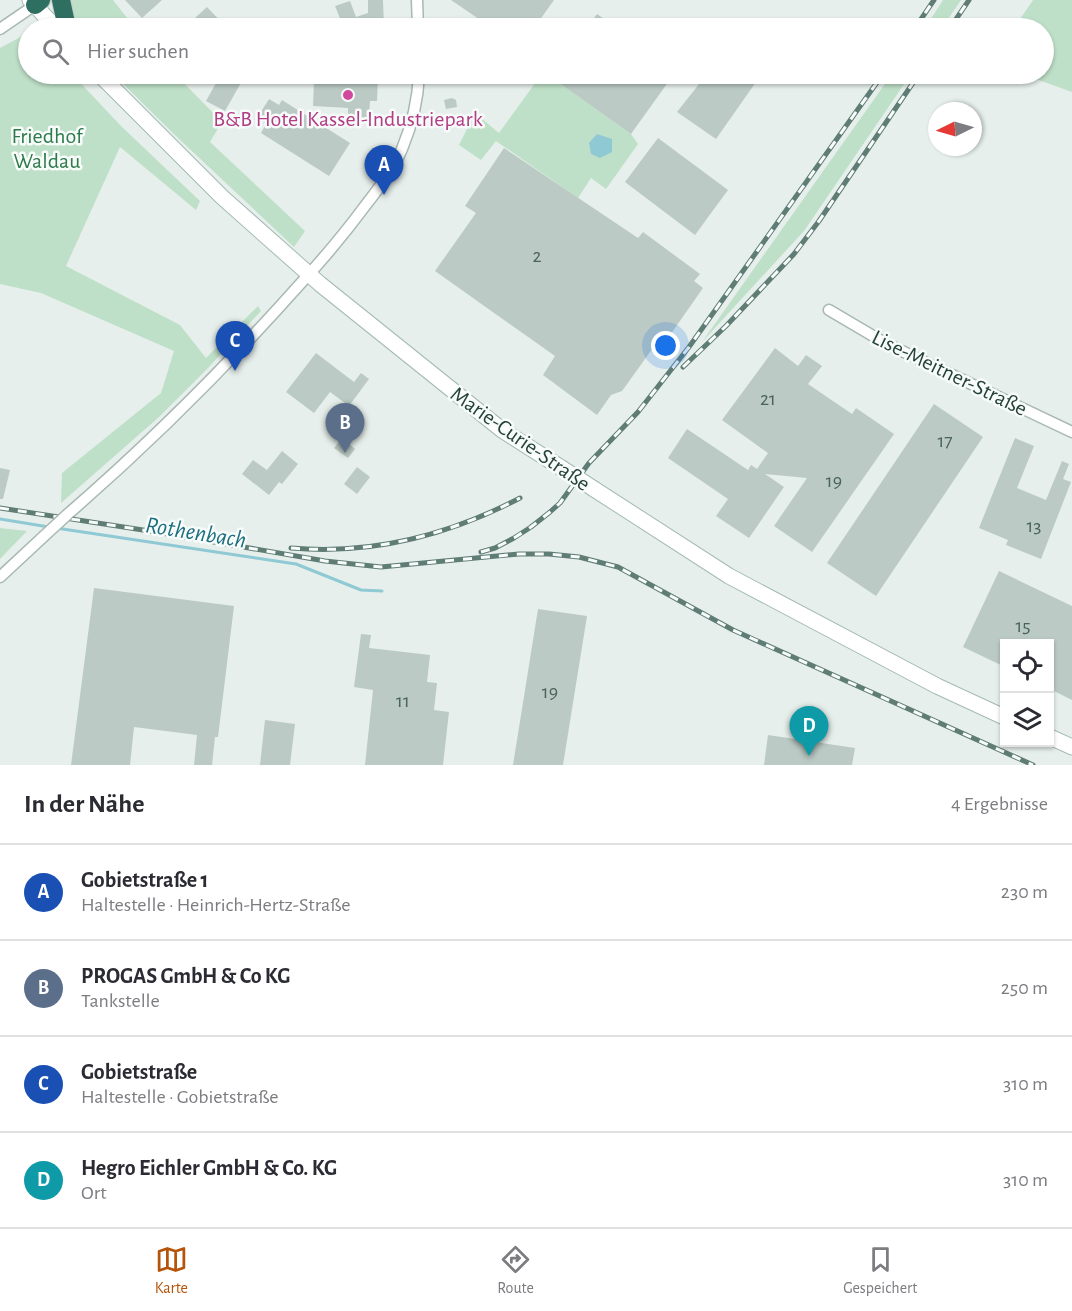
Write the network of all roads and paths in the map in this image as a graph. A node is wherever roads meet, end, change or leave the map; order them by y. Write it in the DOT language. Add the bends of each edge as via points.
graph roads {
  1 [pos="61,0"];
  2 [pos="417,0"];
  3 [pos="35,1"];
  4 [pos="48,18"];
  5 [pos="65,18"];
  6 [pos="418,18"];
  7 [pos="0,30"];
  8 [pos="109,84"];
  9 [pos="418,84"];
  10 [pos="309,274"];
  11 [pos="829,310"];
  12 [pos="1072,432"];
  13 [pos="0,577"];
  14 [pos="1000,715"];
  15 [pos="1054,739"];
  16 [pos="1072,747"];
  1 -- 5 [label="highway"];
  2 -- 6 [label="street"];
  3 -- 4 [label="main road"];
  3 -- 7 [label="street"];
  8 -- 10 [label="main road, Marie-Curie-Straße" via="222,197"];
  9 -- 10 [label="street" via="402,150 385,180"];
  10 -- 13 [label="street, bridge" via="184,408"];
  10 -- 14 [label="main road, Marie-Curie-Straße, bridge" via="493,423 729,576"];
  11 -- 12 [label="street, Lise-Meitner-Straße" via="885,343"];
  15 -- 16 [label="main road"];
}
